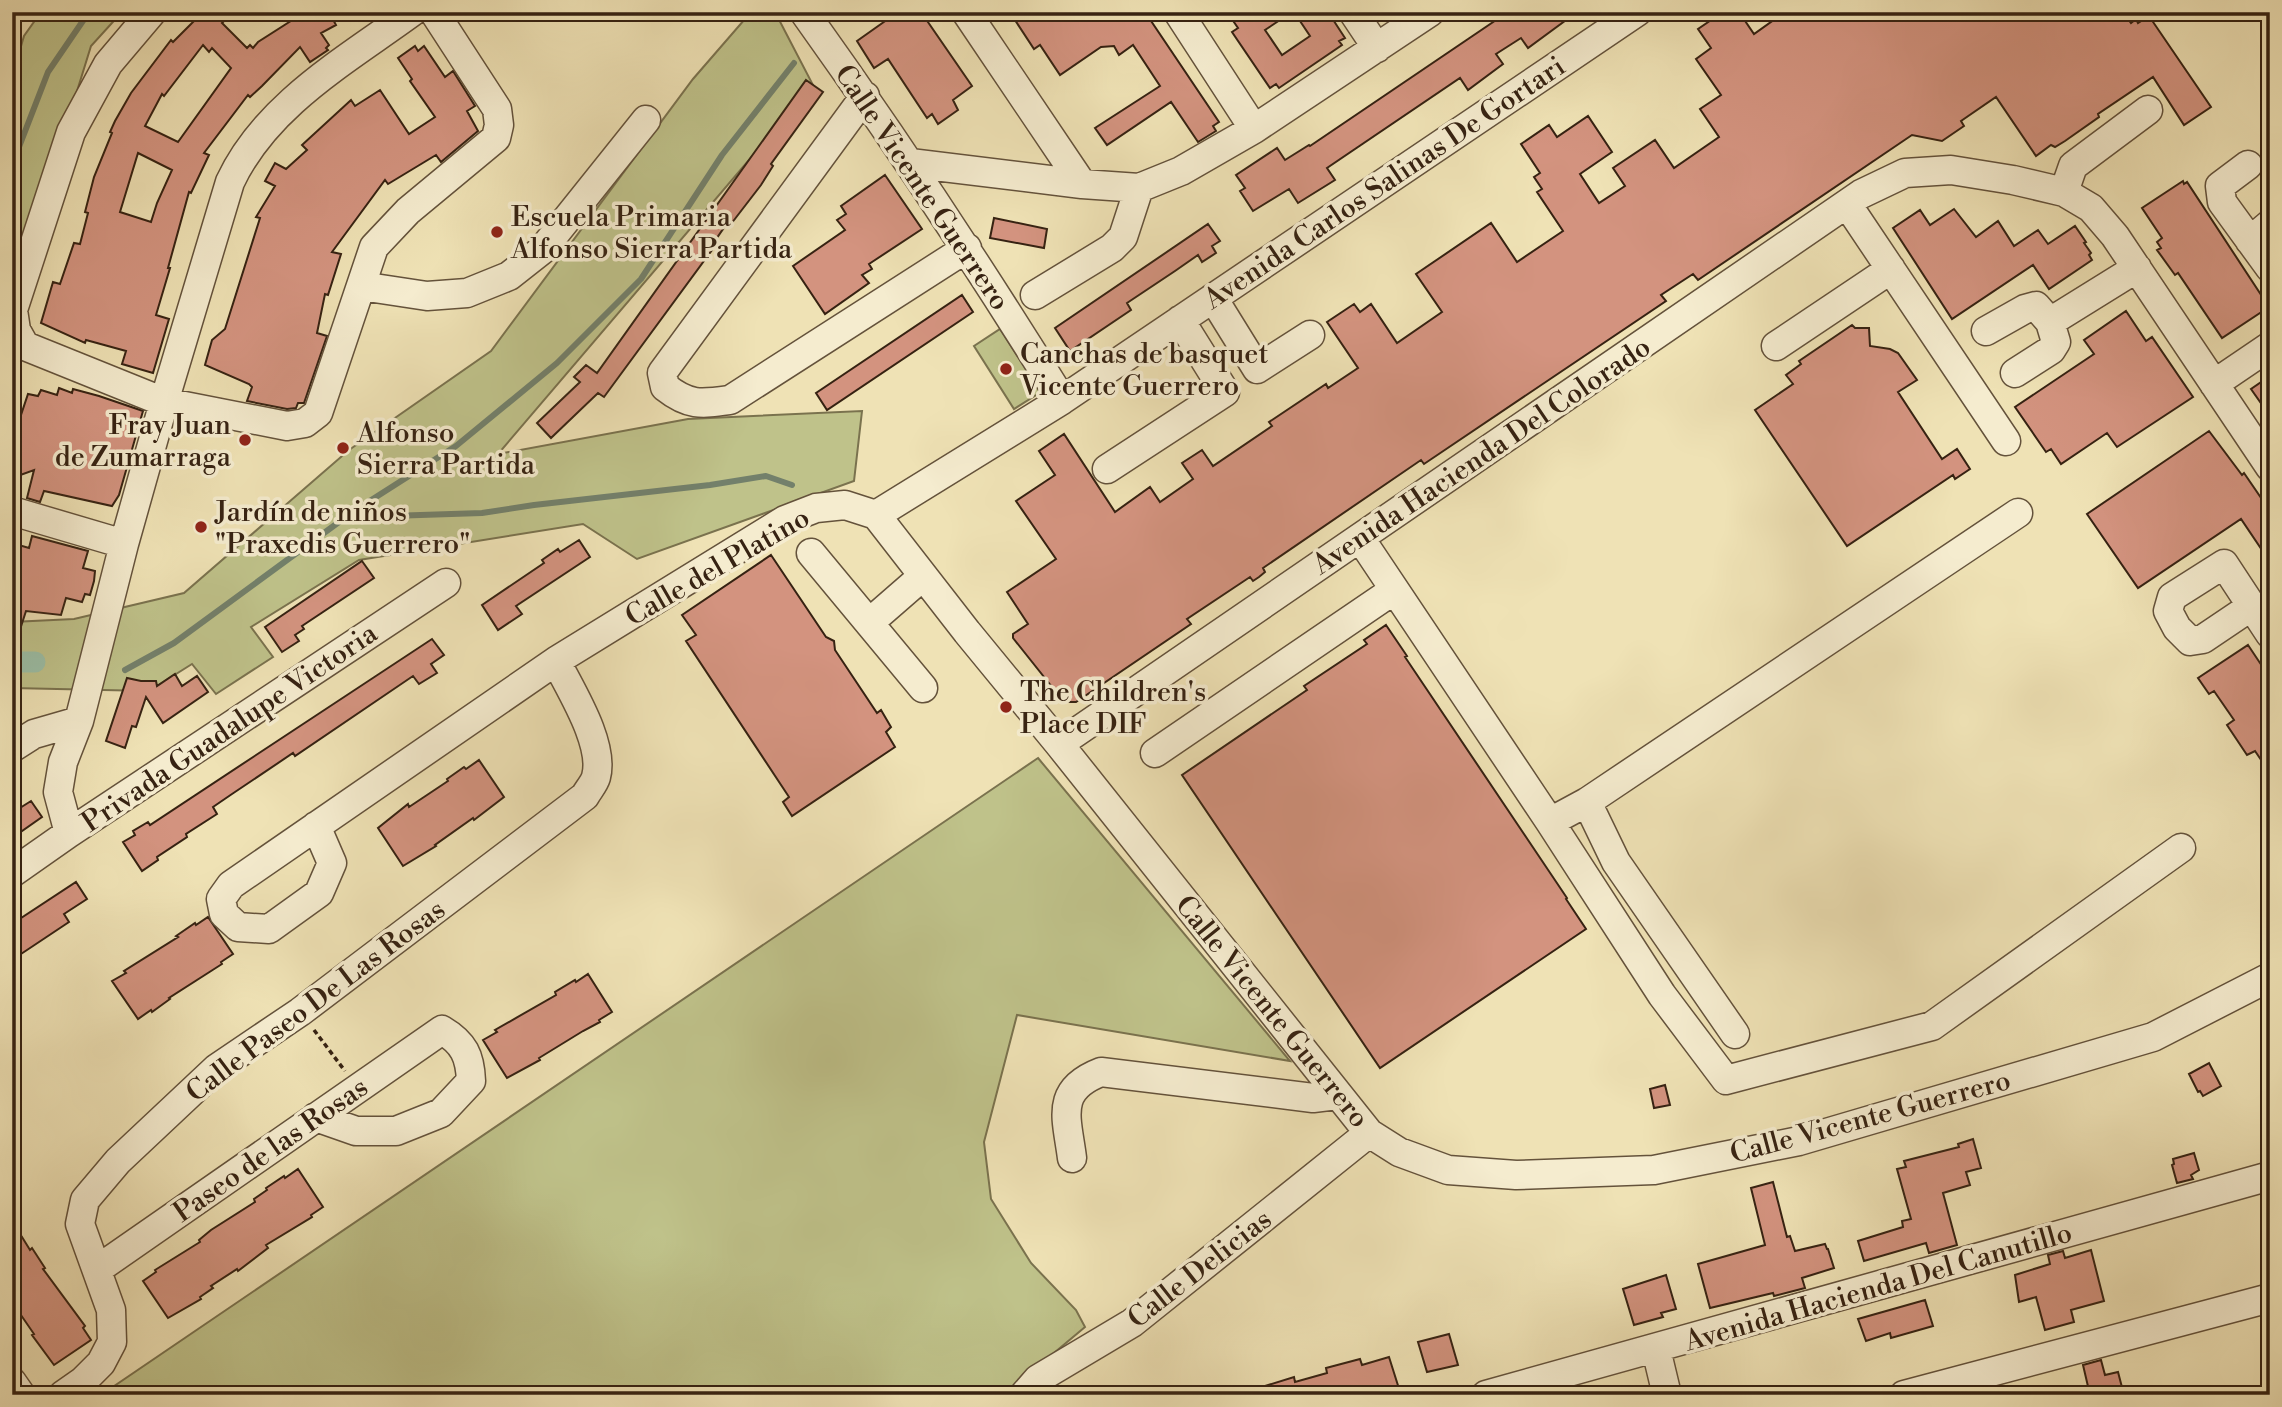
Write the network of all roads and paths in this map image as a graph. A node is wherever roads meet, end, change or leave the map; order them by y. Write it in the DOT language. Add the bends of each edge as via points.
graph roads {
  1 [pos="152,12"];
  2 [pos="412,12"];
  3 [pos="434,12"];
  4 [pos="804,12"];
  5 [pos="966,12"];
  6 [pos="1178,12"];
  7 [pos="1353,12"];
  8 [pos="1430,12"];
  9 [pos="1637,12"];
  10 [pos="1377,48"];
  11 [pos="864,96"];
  12 [pos="2148,110"];
  13 [pos="646,120"];
  14 [pos="1254,129"];
  15 [pos="909,163"];
  16 [pos="2248,164"];
  17 [pos="1082,184"];
  18 [pos="1139,188"];
  19 [pos="2064,192"];
  20 [pos="1847,204"];
  21 [pos="2260,232"];
  22 [pos="967,248"];
  23 [pos="2137,268"];
  24 [pos="2270,268"];
  25 [pos="1891,269"];
  26 [pos="361,286"];
  27 [pos="1035,295"];
  28 [pos="1213,298"];
  29 [pos="1180,320"];
  30 [pos="2050,323"];
  31 [pos="1986,331"];
  32 [pos="1310,335"];
  33 [pos="1776,346"];
  34 [pos="2270,346"];
  35 [pos="1257,369"];
  36 [pos="2015,373"];
  37 [pos="2214,384"];
  38 [pos="1225,392"];
  39 [pos="1062,400"];
  40 [pos="164,402"];
  41 [pos="2006,441"];
  42 [pos="2270,467"];
  43 [pos="1107,469"];
  44 [pos="12,511"];
  45 [pos="2018,513"];
  46 [pos="876,515"];
  47 [pos="1360,538"];
  48 [pos="124,544"];
  49 [pos="811,553"];
  50 [pos="923,576"];
  51 [pos="446,583"];
  52 [pos="1394,590"];
  53 [pos="2252,606"];
  54 [pos="869,623"];
  55 [pos="2270,634"];
  56 [pos="556,661"];
  57 [pos="923,688"];
  58 [pos="79,721"];
  59 [pos="1059,744"];
  60 [pos="12,748"];
  61 [pos="1155,753"];
  62 [pos="1587,802"];
  63 [pos="1550,822"];
  64 [pos="316,826"];
  65 [pos="69,833"];
  66 [pos="2181,848"];
  67 [pos="12,873"];
  68 [pos="2270,977"];
  69 [pos="300,1012"];
  70 [pos="1735,1034"];
  71 [pos="358,1088"];
  72 [pos="1337,1094"];
  73 [pos="316,1117"];
  74 [pos="1369,1133"];
  75 [pos="1072,1158"];
  76 [pos="2270,1176"];
  77 [pos="98,1269"];
  78 [pos="2270,1298"];
  79 [pos="1656,1349"];
  80 [pos="12,1382"];
  81 [pos="21,1395"];
  82 [pos="63,1395"];
  83 [pos="1024,1395"];
  84 [pos="1486,1395"];
  85 [pos="1667,1395"];
  86 [pos="1904,1395"];
  1 -- 40 [label="street" via="108,65 71,132 13,310 25,346"];
  2 -- 40 [label="street" via="281,110 241,158"];
  3 -- 26 [label="street" via="497,109 496,138 408,211 374,247"];
  4 -- 11 [label="street, Calle Vicente Guerrero"];
  5 -- 17 [label="street"];
  6 -- 14 [label="street"];
  7 -- 10 [label="street"];
  8 -- 10 [label="street"];
  9 -- 28 [label="street, Avenida Carlos Salinas De Gortari"];
  10 -- 14 [label="street"];
  11 -- 15 [label="street, Calle Vicente Guerrero"];
  11 -- 22 [label="street" via="662,373 665,387 677,397 701,404 730,400"];
  12 -- 19 [label="street" via="2073,166"];
  13 -- 26 [label="street" via="542,250 509,276 467,293 427,296"];
  14 -- 18 [label="street" via="1181,171"];
  15 -- 17 [label="street"];
  15 -- 22 [label="street, Calle Vicente Guerrero"];
  16 -- 21 [label="street" via="2220,186 2222,202"];
  17 -- 18 [label="street"];
  18 -- 27 [label="street" via="1124,237"];
  19 -- 20 [label="street, Avenida Hacienda Del Colorado" via="1951,170 1905,173"];
  19 -- 23 [label="street" via="2091,208"];
  20 -- 25 [label="street"];
  20 -- 47 [label="street, Avenida Hacienda Del Colorado"];
  21 -- 24 [label="street"];
  22 -- 39 [label="street, Calle Vicente Guerrero"];
  23 -- 30 [label="street"];
  23 -- 37 [label="street"];
  25 -- 33 [label="street"];
  25 -- 41 [label="street"];
  26 -- 40 [label="street" via="318,413 305,423 287,426"];
  28 -- 29 [label="street, Avenida Carlos Salinas De Gortari"];
  28 -- 35 [label="street"];
  29 -- 38 [label="street"];
  29 -- 39 [label="street, Avenida Carlos Salinas De Gortari"];
  30 -- 31 [label="street" via="2036,306"];
  30 -- 36 [label="street" via="2056,342 2051,350"];
  32 -- 35 [label="street"];
  34 -- 37 [label="street"];
  35 -- 38 [label="street"];
  37 -- 42 [label="street"];
  38 -- 43 [label="street"];
  39 -- 46 [label="street"];
  40 -- 48 [label="street"];
  44 -- 48 [label="street"];
  45 -- 62 [label="street"];
  46 -- 50 [label="street, Calle Vicente Guerrero"];
  46 -- 56 [label="street, Calle del Platino" via="845,505 816,508 785,520"];
  47 -- 52 [label="street"];
  47 -- 59 [label="street, Avenida Hacienda Del Colorado"];
  48 -- 58 [label="street"];
  49 -- 54 [label="street"];
  50 -- 54 [label="street"];
  50 -- 59 [label="street, Calle Vicente Guerrero"];
  51 -- 65 [label="street, Privada Guadalupe Victoria"];
  52 -- 61 [label="street"];
  52 -- 63 [label="street"];
  53 -- 55 [label="street"];
  54 -- 57 [label="street"];
  56 -- 64 [label="street, Calle del Platino"];
  56 -- 69 [label="street, Calle Paseo De Las Rosas" via="598,758 595,778 585,796"];
  58 -- 60 [label="street" via="34,734"];
  58 -- 65 [label="street" via="63,762 58,792"];
  59 -- 72 [label="street, Calle Vicente Guerrero"];
  62 -- 63 [label="street"];
  62 -- 70 [label="street" via="1616,862"];
  63 -- 66 [label="street" via="1662,995 1727,1080 1932,1026"];
  65 -- 67 [label="street, Privada Guadalupe Victoria"];
  68 -- 74 [label="street, Calle Vicente Guerrero" via="2153,1037 1799,1141 1654,1170 1516,1175 1448,1170 1399,1152"];
  69 -- 71 [label="path"];
  69 -- 77 [label="street, Calle Paseo De Las Rosas" via="217,1068 118,1161 85,1200 80,1224"];
  71 -- 73 [label="street, Paseo de las Rosas"];
  71 -- 73 [label="street, Paseo de las Rosas" via="442,1030 455,1038 470,1060 471,1081 441,1113 396,1131 356,1132"];
  72 -- 74 [label="street, Calle Vicente Guerrero"];
  72 -- 75 [label="street" via="1312,1098 1101,1072 1082,1079 1068,1101 1065,1110"];
  73 -- 77 [label="street, Paseo de las Rosas"];
  74 -- 83 [label="street, Calle Delicias" via="1132,1323 1038,1379"];
  76 -- 79 [label="street, Avenida Hacienda Del Canutillo"];
  77 -- 82 [label="street, Calle Paseo De Las Rosas" via="111,1310 113,1342 101,1363"];
  78 -- 86 [label="street"];
  79 -- 84 [label="street, Avenida Hacienda Del Canutillo"];
  79 -- 85 [label="street"];
  80 -- 81 [label="street"];
}
